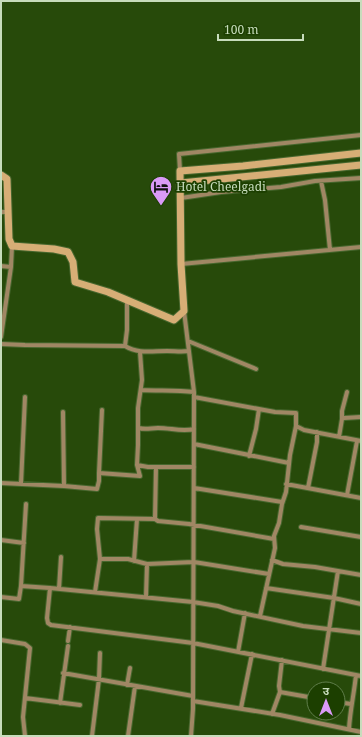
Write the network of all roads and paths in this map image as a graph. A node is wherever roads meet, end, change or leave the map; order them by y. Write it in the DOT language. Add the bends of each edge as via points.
graph roads {
  1 [pos="361,136"];
  2 [pos="361,153"];
  3 [pos="361,165"];
  4 [pos="180,171"];
  5 [pos="1,175"];
  6 [pos="361,178"];
  7 [pos="321,181"];
  8 [pos="4,183"];
  9 [pos="181,183"];
  10 [pos="4,198"];
  11 [pos="181,198"];
  12 [pos="4,212"];
  13 [pos="12,246"];
  14 [pos="361,247"];
  15 [pos="330,250"];
  16 [pos="181,264"];
  17 [pos="1,266"];
  18 [pos="11,267"];
  19 [pos="127,300"];
  20 [pos="3,309"];
  21 [pos="184,311"];
  22 [pos="1,337"];
  23 [pos="188,341"];
  24 [pos="1,344"];
  25 [pos="125,346"];
  26 [pos="189,351"];
  27 [pos="140,352"];
  28 [pos="256,369"];
  29 [pos="141,390"];
  30 [pos="347,392"];
  31 [pos="194,395"];
  32 [pos="25,397"];
  33 [pos="259,409"];
  34 [pos="102,410"];
  35 [pos="63,412"];
  36 [pos="361,417"];
  37 [pos="342,419"];
  38 [pos="296,426"];
  39 [pos="139,428"];
  40 [pos="194,429"];
  41 [pos="317,432"];
  42 [pos="339,437"];
  43 [pos="359,441"];
  44 [pos="194,444"];
  45 [pos="249,456"];
  46 [pos="289,464"];
  47 [pos="137,465"];
  48 [pos="156,467"];
  49 [pos="194,467"];
  50 [pos="98,473"];
  51 [pos="1,483"];
  52 [pos="22,484"];
  53 [pos="286,484"];
  54 [pos="64,486"];
  55 [pos="194,488"];
  56 [pos="308,488"];
  57 [pos="347,495"];
  58 [pos="361,498"];
  59 [pos="282,502"];
  60 [pos="26,504"];
  61 [pos="137,519"];
  62 [pos="155,519"];
  63 [pos="194,525"];
  64 [pos="301,527"];
  65 [pos="361,537"];
  66 [pos="274,539"];
  67 [pos="1,540"];
  68 [pos="24,543"];
  69 [pos="61,557"];
  70 [pos="100,559"];
  71 [pos="272,560"];
  72 [pos="134,561"];
  73 [pos="194,562"];
  74 [pos="147,564"];
  75 [pos="338,571"];
  76 [pos="269,574"];
  77 [pos="361,575"];
  78 [pos="21,586"];
  79 [pos="50,588"];
  80 [pos="266,588"];
  81 [pos="59,589"];
  82 [pos="95,592"];
  83 [pos="1,597"];
  84 [pos="146,597"];
  85 [pos="334,598"];
  86 [pos="194,602"];
  87 [pos="361,604"];
  88 [pos="245,613"];
  89 [pos="260,616"];
  90 [pos="70,627"];
  91 [pos="329,629"];
  92 [pos="361,633"];
  93 [pos="1,640"];
  94 [pos="193,643"];
  95 [pos="238,652"];
  96 [pos="100,653"];
  97 [pos="252,654"];
  98 [pos="282,660"];
  99 [pos="130,668"];
  100 [pos="323,669"];
  101 [pos="63,673"];
  102 [pos="359,676"];
  103 [pos="99,680"];
  104 [pos="127,685"];
  105 [pos="135,686"];
  106 [pos="280,692"];
  107 [pos="306,697"];
  108 [pos="25,698"];
  109 [pos="193,698"];
  110 [pos="60,703"];
  111 [pos="346,703"];
  112 [pos="351,704"];
  113 [pos="80,705"];
  114 [pos="242,708"];
  115 [pos="272,714"];
  116 [pos="349,729"];
  117 [pos="361,732"];
  118 [pos="26,736"];
  119 [pos="92,736"];
  120 [pos="128,736"];
  121 [pos="191,736"];
  1 -- 4 [label="street" via="179,154"];
  2 -- 4 [label="street"];
  3 -- 9 [label="street"];
  4 -- 9 [label="street"];
  5 -- 8 [label="street" via="6,179"];
  6 -- 7 [label="street"];
  7 -- 11 [label="street"];
  7 -- 15 [label="street"];
  8 -- 10 [label="street"];
  9 -- 11 [label="street"];
  10 -- 12 [label="street"];
  11 -- 16 [label="street"];
  12 -- 13 [label="street"];
  13 -- 18 [label="street"];
  13 -- 19 [label="street" via="68,252 73,262 75,282"];
  14 -- 15 [label="street"];
  15 -- 16 [label="street"];
  16 -- 21 [label="street"];
  17 -- 18 [label="street"];
  18 -- 20 [label="street"];
  19 -- 21 [label="street" via="174,320"];
  19 -- 25 [label="street"];
  20 -- 22 [label="street"];
  21 -- 23 [label="street"];
  23 -- 26 [label="street"];
  23 -- 28 [label="street"];
  24 -- 25 [label="street"];
  25 -- 27 [label="street"];
  26 -- 27 [label="street"];
  26 -- 31 [label="street"];
  27 -- 29 [label="street"];
  29 -- 31 [label="street" via="167,390"];
  29 -- 39 [label="street" via="138,408"];
  30 -- 37 [label="street"];
  31 -- 33 [label="street"];
  31 -- 40 [label="street"];
  32 -- 52 [label="street"];
  33 -- 38 [label="street" via="296,413"];
  33 -- 45 [label="street"];
  34 -- 50 [label="street"];
  35 -- 54 [label="street"];
  36 -- 37 [label="street"];
  37 -- 42 [label="street"];
  38 -- 41 [label="street"];
  38 -- 46 [label="street"];
  39 -- 40 [label="street" via="186,431"];
  39 -- 47 [label="street"];
  40 -- 44 [label="street"];
  41 -- 42 [label="street"];
  41 -- 56 [label="street" via="318,442"];
  42 -- 43 [label="street"];
  43 -- 57 [label="street"];
  44 -- 45 [label="street"];
  44 -- 49 [label="street"];
  45 -- 46 [label="street"];
  46 -- 53 [label="street"];
  47 -- 48 [label="street"];
  47 -- 50 [label="street" via="140,476"];
  48 -- 49 [label="street"];
  48 -- 62 [label="street"];
  49 -- 55 [label="street"];
  50 -- 54 [label="street" via="97,490"];
  51 -- 52 [label="street"];
  52 -- 54 [label="street"];
  53 -- 56 [label="street"];
  53 -- 59 [label="street"];
  55 -- 59 [label="street"];
  55 -- 63 [label="street"];
  56 -- 57 [label="street"];
  57 -- 58 [label="street"];
  59 -- 66 [label="street"];
  60 -- 68 [label="street"];
  61 -- 62 [label="street"];
  61 -- 70 [label="street" via="98,518"];
  61 -- 72 [label="street"];
  62 -- 63 [label="street"];
  63 -- 66 [label="street"];
  63 -- 73 [label="street"];
  64 -- 65 [label="street"];
  66 -- 71 [label="street"];
  67 -- 68 [label="street"];
  68 -- 78 [label="street"];
  69 -- 81 [label="street"];
  70 -- 72 [label="street"];
  70 -- 82 [label="street"];
  71 -- 75 [label="street" via="283,564"];
  71 -- 76 [label="street"];
  72 -- 74 [label="street"];
  73 -- 74 [label="street"];
  73 -- 76 [label="street"];
  73 -- 86 [label="street"];
  74 -- 84 [label="street"];
  75 -- 77 [label="street"];
  75 -- 85 [label="street"];
  76 -- 80 [label="street"];
  78 -- 79 [label="street"];
  78 -- 83 [label="street" via="19,599"];
  79 -- 81 [label="street"];
  79 -- 90 [label="street" via="48,623"];
  80 -- 85 [label="street"];
  80 -- 89 [label="street"];
  81 -- 82 [label="street"];
  82 -- 84 [label="street"];
  84 -- 86 [label="street"];
  85 -- 87 [label="street"];
  85 -- 91 [label="street"];
  86 -- 88 [label="street"];
  86 -- 94 [label="street"];
  88 -- 89 [label="street"];
  88 -- 95 [label="street"];
  89 -- 91 [label="street"];
  90 -- 94 [label="street"];
  90 -- 101 [label="street"];
  91 -- 92 [label="street"];
  91 -- 100 [label="street"];
  93 -- 108 [label="street" via="25,644 30,648"];
  94 -- 95 [label="street"];
  94 -- 109 [label="street"];
  95 -- 97 [label="street"];
  96 -- 103 [label="street"];
  97 -- 98 [label="street"];
  97 -- 114 [label="street"];
  98 -- 100 [label="street"];
  98 -- 106 [label="street"];
  99 -- 104 [label="street"];
  100 -- 102 [label="street"];
  101 -- 103 [label="street"];
  101 -- 110 [label="street"];
  102 -- 112 [label="street"];
  103 -- 104 [label="street"];
  103 -- 119 [label="street"];
  104 -- 105 [label="street"];
  105 -- 109 [label="street"];
  105 -- 120 [label="street"];
  106 -- 107 [label="street"];
  106 -- 115 [label="street"];
  108 -- 110 [label="street"];
  108 -- 118 [label="street" via="23,717"];
  109 -- 114 [label="street"];
  109 -- 121 [label="street"];
  110 -- 113 [label="street"];
  111 -- 112 [label="street"];
  112 -- 116 [label="street"];
  114 -- 115 [label="street"];
  115 -- 116 [label="street"];
  116 -- 117 [label="street"];
}
